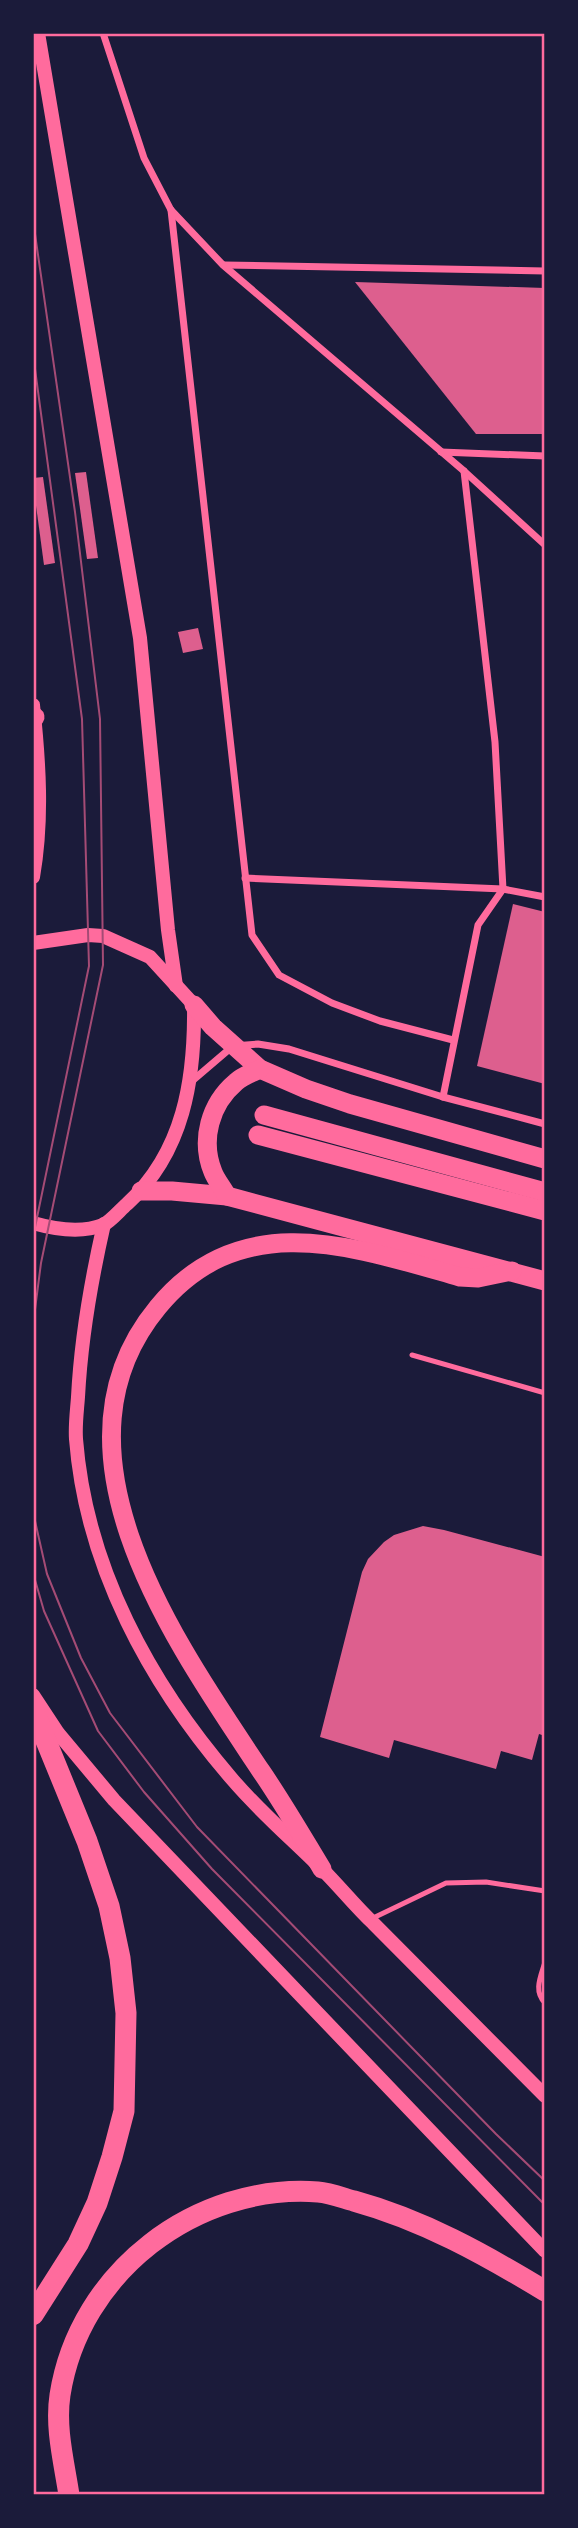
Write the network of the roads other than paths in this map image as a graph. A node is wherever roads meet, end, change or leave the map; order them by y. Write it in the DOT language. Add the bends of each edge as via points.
graph roads {
  1 [pos="38,33"];
  2 [pos="103,33"];
  3 [pos="171,210"];
  4 [pos="223,265"];
  5 [pos="545,271"];
  6 [pos="440,452"];
  7 [pos="545,456"];
  8 [pos="464,471"];
  9 [pos="545,545"];
  10 [pos="34,714"];
  11 [pos="33,877"];
  12 [pos="245,878"];
  13 [pos="503,889"];
  14 [pos="545,897"];
  15 [pos="33,943"];
  16 [pos="176,986"];
  17 [pos="194,1005"];
  18 [pos="453,1040"];
  19 [pos="233,1046"];
  20 [pos="260,1069"];
  21 [pos="189,1083"];
  22 [pos="443,1097"];
  23 [pos="264,1115"];
  24 [pos="545,1124"];
  25 [pos="258,1135"];
  26 [pos="545,1159"];
  27 [pos="141,1191"];
  28 [pos="545,1192"];
  29 [pos="227,1196"];
  30 [pos="545,1211"];
  31 [pos="33,1223"];
  32 [pos="104,1224"];
  33 [pos="512,1271"];
  34 [pos="545,1281"];
  35 [pos="412,1355"];
  36 [pos="545,1393"];
  37 [pos="33,1695"];
  38 [pos="33,1709"];
  39 [pos="322,1870"];
  40 [pos="545,1891"];
  41 [pos="369,1920"];
  42 [pos="545,1962"];
  43 [pos="545,2003"];
  44 [pos="545,2095"];
  45 [pos="545,2251"];
  46 [pos="545,2291"];
  47 [pos="33,2315"];
  48 [pos="69,2495"];
  1 -- 16 [label="main road" via="140,638"];
  2 -- 3 [label="street" via="144,158"];
  3 -- 4 [label="street"];
  3 -- 12 [label="street"];
  4 -- 5 [label="street"];
  4 -- 6 [label="street"];
  6 -- 7 [label="street"];
  6 -- 8 [label="street"];
  8 -- 9 [label="street"];
  8 -- 13 [label="street" via="495,742"];
  10 -- 11 [label="main road" via="38,836"];
  12 -- 13 [label="street"];
  12 -- 18 [label="street" via="251,935 279,975 332,1003 380,1021"];
  13 -- 14 [label="street"];
  13 -- 18 [label="street" via="478,925"];
  15 -- 16 [label="main road" via="103,936 149,957"];
  16 -- 17 [label="main road"];
  17 -- 19 [label="highway"];
  17 -- 21 [label="main road"];
  18 -- 22 [label="street"];
  19 -- 20 [label="highway"];
  19 -- 21 [label="street"];
  19 -- 22 [label="street" via="289,1049"];
  20 -- 26 [label="highway" via="350,1104"];
  20 -- 29 [label="highway" via="237,1080 219,1099 209,1123 207,1149 213,1174"];
  21 -- 27 [label="main road" via="170,1147"];
  22 -- 24 [label="street"];
  23 -- 28 [label="highway"];
  25 -- 30 [label="highway"];
  27 -- 29 [label="highway"];
  27 -- 32 [label="main road"];
  29 -- 33 [label="highway"];
  31 -- 32 [label="main road" via="76,1230"];
  32 -- 39 [label="main road" via="80,1356 76,1437 107,1581 154,1673 193,1732 233,1781"];
  33 -- 34 [label="highway"];
  33 -- 39 [label="highway" via="460,1277 328,1244 288,1241 258,1246 209,1262 173,1288 129,1352 111,1415 110,1448 118,1500 140,1562 189,1661"];
  35 -- 36 [label="lane"];
  37 -- 45 [label="main road" via="114,1800"];
  38 -- 47 [label="highway" via="109,1906 126,2013 124,2111 112,2157 78,2244"];
  39 -- 41 [label="main road"];
  40 -- 41 [label="lane" via="486,1882 446,1883"];
  41 -- 44 [label="main road"];
  42 -- 43 [label="lane" via="538,1987"];
  46 -- 48 [label="highway" via="433,2228 385,2209 320,2192 258,2195 198,2213 134,2257 83,2325 60,2396 60,2439"];
}
